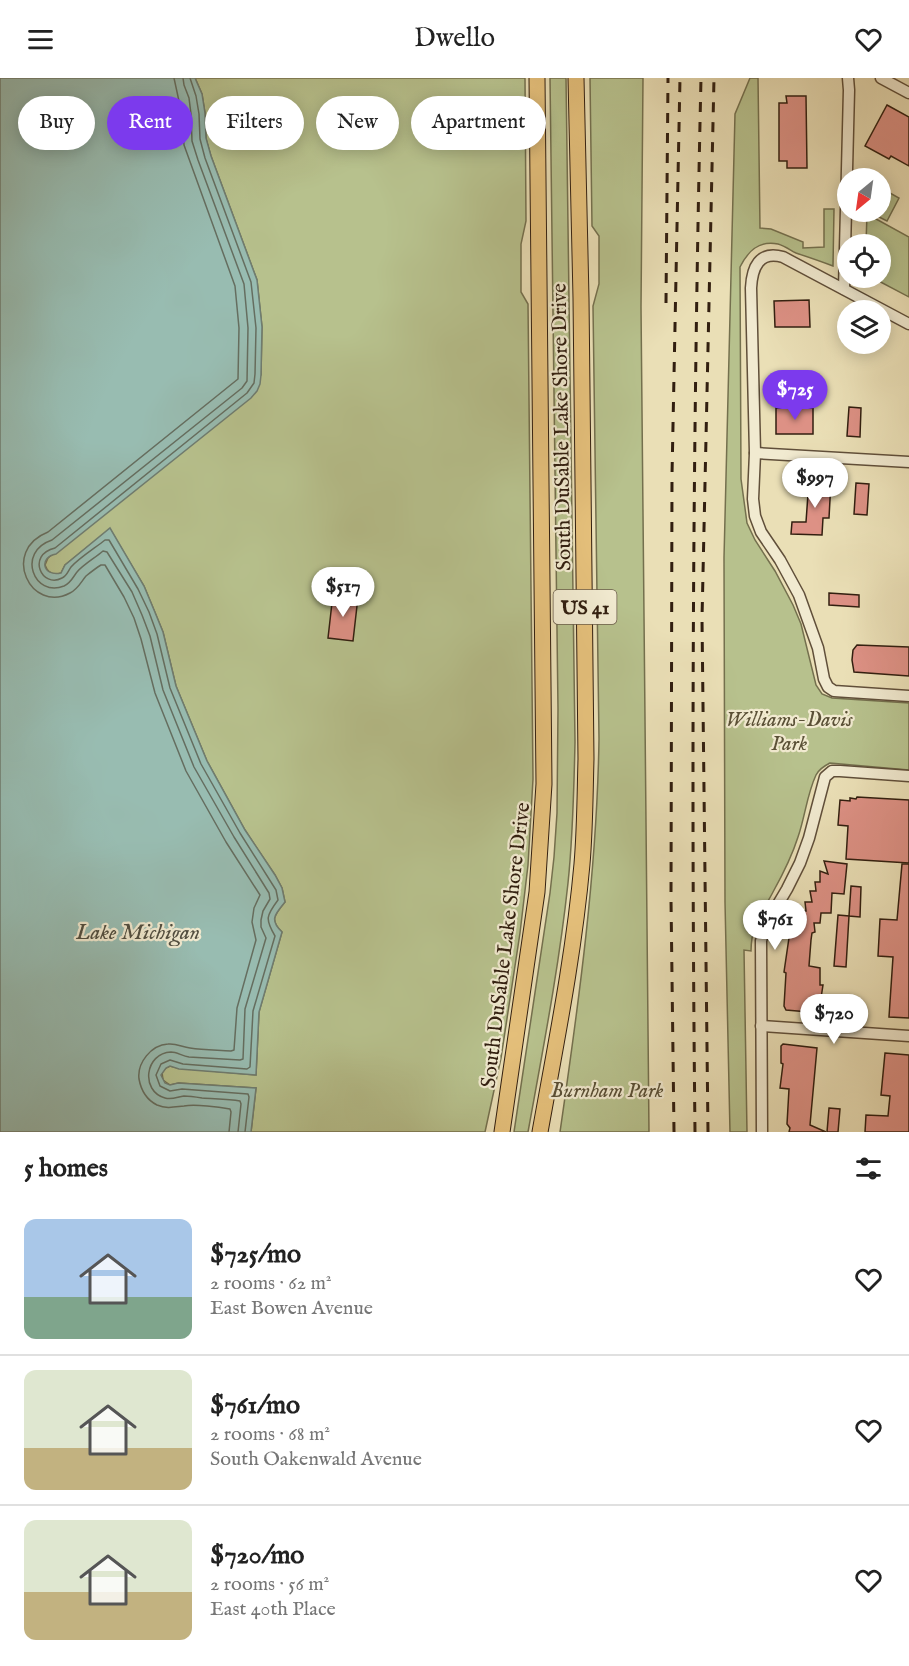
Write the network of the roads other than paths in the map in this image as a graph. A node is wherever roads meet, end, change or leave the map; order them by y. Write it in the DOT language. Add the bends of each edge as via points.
graph roads {
  1 [pos="537,78"];
  2 [pos="576,78"];
  3 [pos="848,78"];
  4 [pos="881,78"];
  5 [pos="909,93"];
  6 [pos="844,289"];
  7 [pos="909,324"];
  8 [pos="755,453"];
  9 [pos="909,462"];
  10 [pos="909,696"];
  11 [pos="909,776"];
  12 [pos="761,1026"];
  13 [pos="909,1036"];
  14 [pos="502,1132"];
  15 [pos="540,1132"];
  16 [pos="762,1132"];
  1 -- 14 [label="highway, South DuSable Lake Shore Drive / US 41" via="544,794 537,892"];
  2 -- 15 [label="highway, South DuSable Lake Shore Drive / US 41" via="585,812 570,961"];
  3 -- 6 [label="street"];
  4 -- 5 [label="street"];
  6 -- 7 [label="street"];
  6 -- 8 [label="street" via="776,255 768,255 753,268"];
  8 -- 9 [label="street"];
  8 -- 10 [label="street" via="755,516 799,595 828,687"];
  11 -- 12 [label="street" via="832,771 825,777 800,863 764,928"];
  12 -- 13 [label="street"];
  12 -- 16 [label="street"];
}
